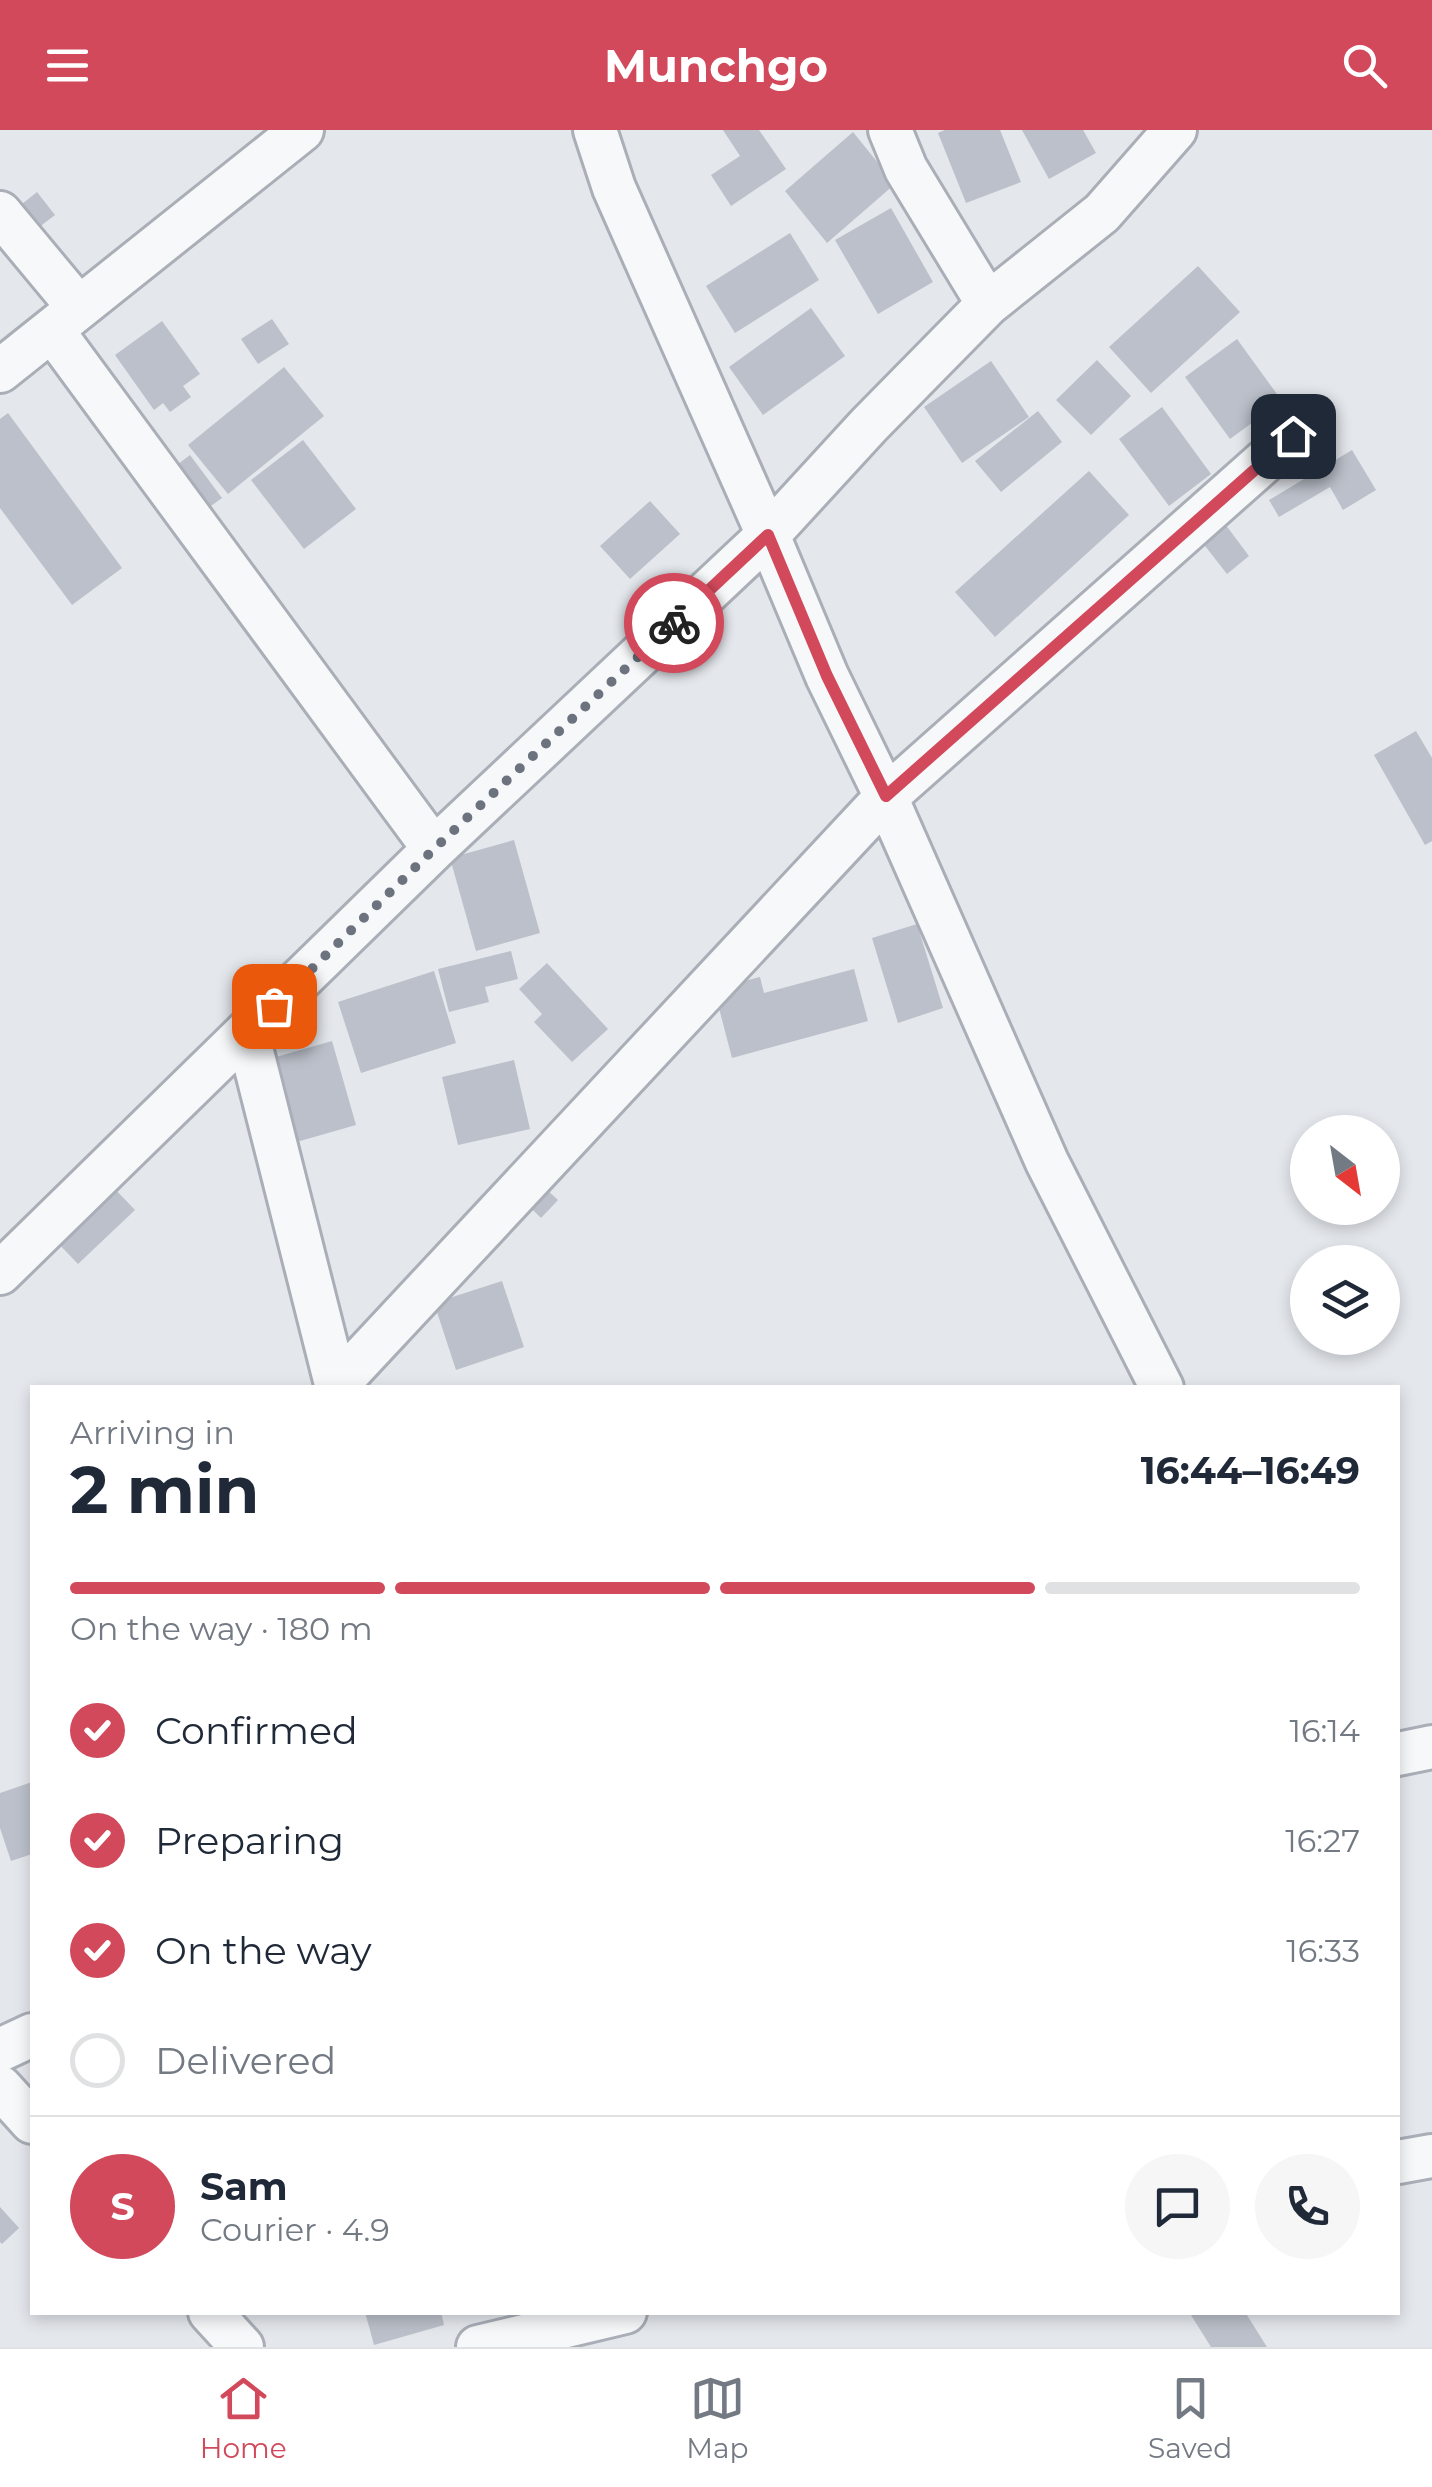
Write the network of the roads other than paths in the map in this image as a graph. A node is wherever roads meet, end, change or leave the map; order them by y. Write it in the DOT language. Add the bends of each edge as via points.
graph roads {
  1 [pos="302,130"];
  2 [pos="595,130"];
  3 [pos="890,130"];
  4 [pos="1176,130"];
  5 [pos="0,214"];
  6 [pos="988,304"];
  7 [pos="66,319"];
  8 [pos="0,371"];
  9 [pos="1293,436"];
  10 [pos="768,535"];
  11 [pos="886,796"];
  12 [pos="434,849"];
  13 [pos="247,1032"];
  14 [pos="0,1273"];
  15 [pos="337,1385"];
  16 [pos="338,1385"];
  17 [pos="1160,1385"];
  18 [pos="1432,1747"];
  19 [pos="1400,1754"];
  20 [pos="30,2036"];
  21 [pos="0,2050"];
  22 [pos="0,2087"];
  23 [pos="30,2120"];
  24 [pos="1432,2156"];
  25 [pos="1400,2162"];
  26 [pos="213,2315"];
  27 [pos="613,2315"];
  28 [pos="242,2347"];
  29 [pos="478,2347"];
  1 -- 7 [label="street"];
  2 -- 10 [label="street" via="614,188"];
  3 -- 6 [label="street" via="906,169"];
  4 -- 6 [label="street" via="1102,214"];
  5 -- 7 [label="street"];
  6 -- 10 [label="street"];
  7 -- 8 [label="street"];
  7 -- 12 [label="street"];
  9 -- 11 [label="street"];
  10 -- 11 [label="street"];
  10 -- 12 [label="street"];
  11 -- 16 [label="street"];
  11 -- 17 [label="street" via="1048,1162"];
  12 -- 13 [label="street"];
  13 -- 14 [label="street"];
  13 -- 15 [label="street"];
  18 -- 19 [label="street"];
  20 -- 21 [label="street"];
  22 -- 23 [label="street"];
  24 -- 25 [label="street"];
  26 -- 28 [label="street"];
  27 -- 29 [label="street"];
}
